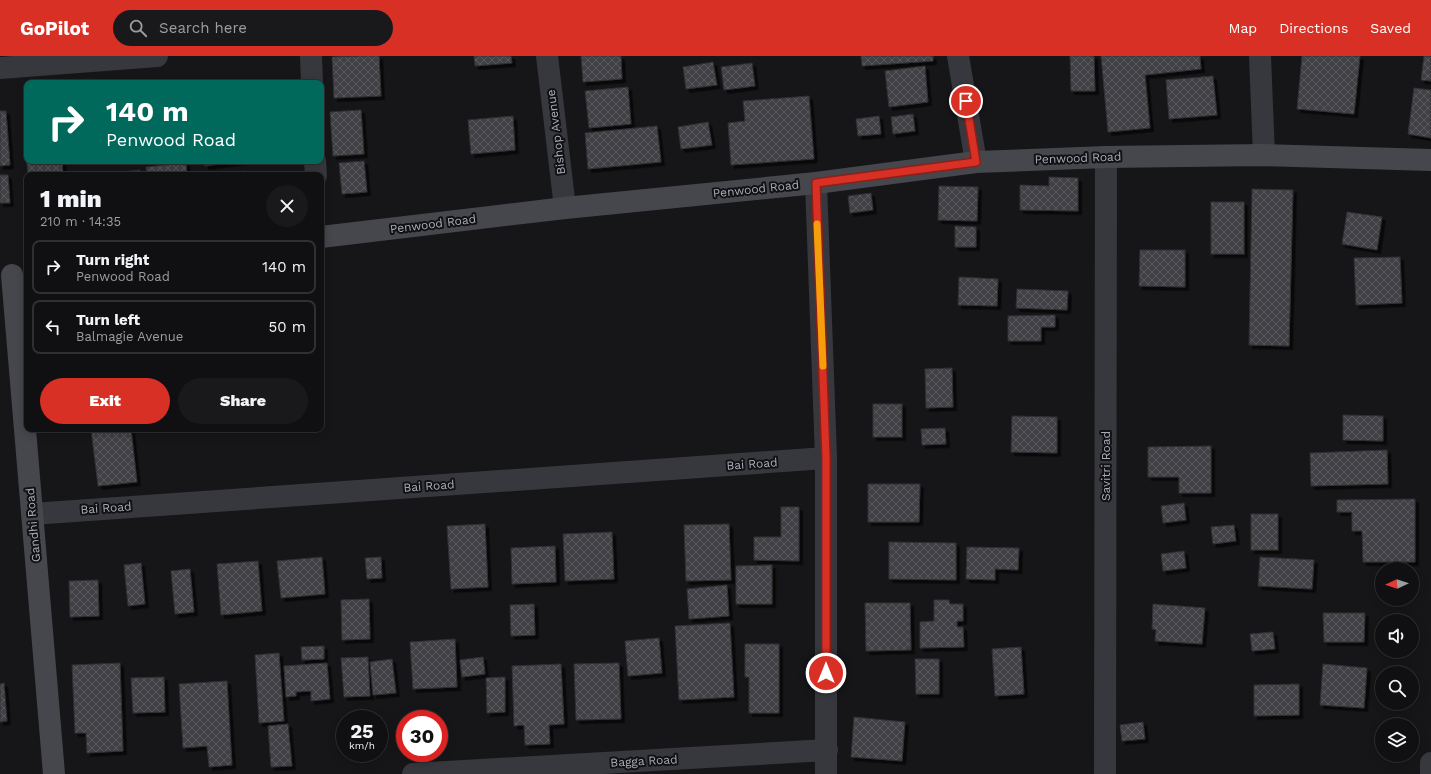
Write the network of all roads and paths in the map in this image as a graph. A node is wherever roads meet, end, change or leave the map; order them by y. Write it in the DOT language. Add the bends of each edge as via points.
graph roads {
  1 [pos="157,56"];
  2 [pos="311,56"];
  3 [pos="547,56"];
  4 [pos="958,56"];
  5 [pos="1260,56"];
  6 [pos="0,68"];
  7 [pos="312,80"];
  8 [pos="1264,155"];
  9 [pos="1106,157"];
  10 [pos="1431,160"];
  11 [pos="976,162"];
  12 [pos="816,183"];
  13 [pos="565,208"];
  14 [pos="324,237"];
  15 [pos="13,276"];
  16 [pos="24,414"];
  17 [pos="25,432"];
  18 [pos="826,458"];
  19 [pos="32,514"];
  20 [pos="827,750"];
  21 [pos="1431,763"];
  22 [pos="54,774"];
  23 [pos="413,774"];
  24 [pos="826,774"];
  25 [pos="1105,774"];
  26 [pos="1431,774"];
  1 -- 6 [label="street"];
  2 -- 7 [label="street"];
  3 -- 13 [label="street, Bishop Avenue"];
  4 -- 11 [label="street"];
  5 -- 8 [label="street"];
  8 -- 9 [label="street, Penwood Road"];
  8 -- 10 [label="street, Penwood Road"];
  9 -- 11 [label="street, Penwood Road"];
  9 -- 25 [label="street, Savitri Road"];
  11 -- 12 [label="street, Penwood Road"];
  12 -- 13 [label="street, Penwood Road"];
  12 -- 18 [label="street"];
  13 -- 14 [label="street, Penwood Road"];
  15 -- 16 [label="street, Gandhi Road"];
  17 -- 19 [label="street, Gandhi Road"];
  18 -- 19 [label="street, Bai Road"];
  18 -- 20 [label="street"];
  19 -- 22 [label="street, Gandhi Road"];
  20 -- 23 [label="street, Bagga Road"];
  20 -- 24 [label="street"];
  21 -- 26 [label="street"];
}
